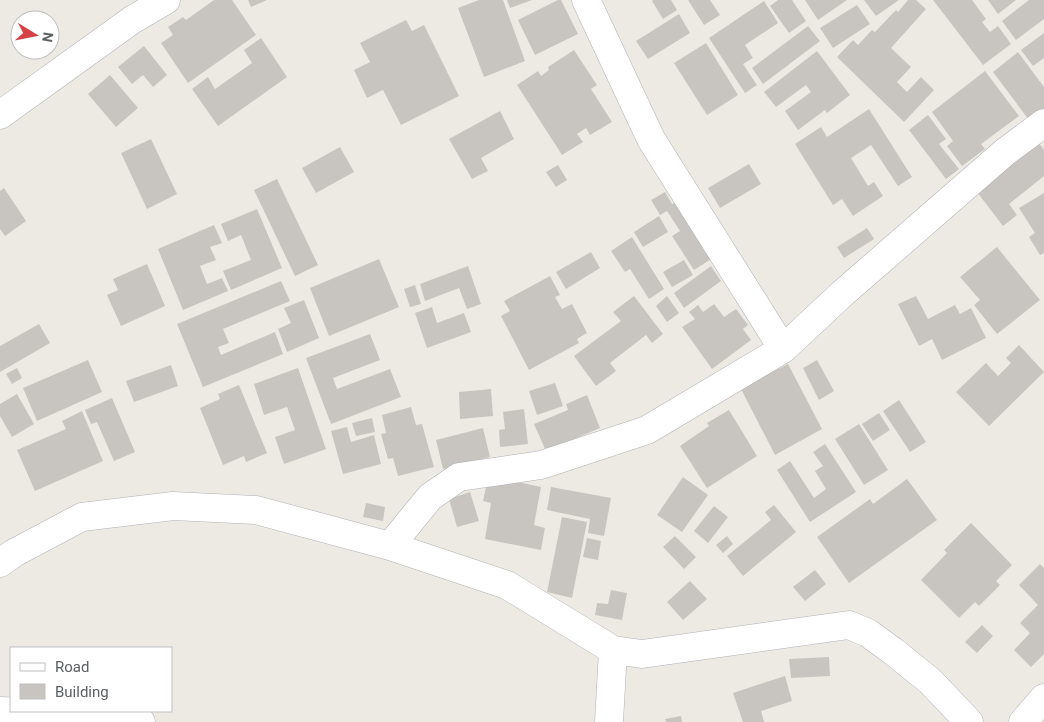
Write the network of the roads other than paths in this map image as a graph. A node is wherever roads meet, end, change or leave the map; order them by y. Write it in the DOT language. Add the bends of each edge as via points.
graph roads {
  1 [pos="166,0"];
  2 [pos="586,0"];
  3 [pos="0,115"];
  4 [pos="1044,123"];
  5 [pos="783,349"];
  6 [pos="390,546"];
  7 [pos="0,563"];
  8 [pos="613,650"];
  9 [pos="1044,698"];
  10 [pos="25,712"];
  11 [pos="141,722"];
  12 [pos="609,722"];
  13 [pos="969,722"];
  14 [pos="1022,722"];
  1 -- 3 [label="street" via="132,20"];
  2 -- 5 [label="street" via="651,139"];
  4 -- 5 [label="street" via="1004,152"];
  5 -- 6 [label="street" via="647,430 541,465 459,477 430,497"];
  6 -- 7 [label="street" via="256,510 173,506 82,517"];
  6 -- 8 [label="street" via="507,585"];
  8 -- 12 [label="street"];
  8 -- 13 [label="street" via="642,654 850,625 868,633 930,681"];
  9 -- 14 [label="street"];
  10 -- 11 [label="street" via="100,715"];
}
